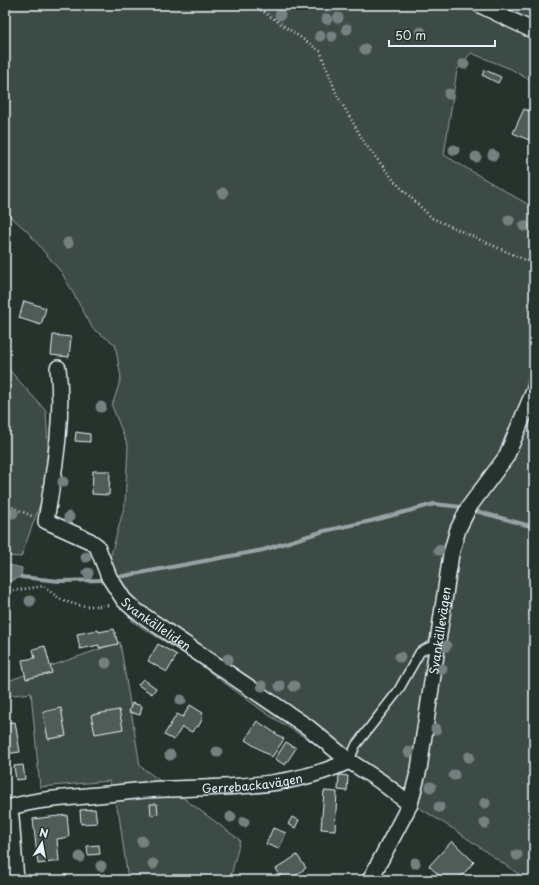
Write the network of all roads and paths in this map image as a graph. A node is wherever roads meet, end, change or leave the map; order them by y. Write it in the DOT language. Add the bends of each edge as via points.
graph roads {
  1 [pos="254,5"];
  2 [pos="480,5"];
  3 [pos="534,31"];
  4 [pos="534,264"];
  5 [pos="58,368"];
  6 [pos="534,391"];
  7 [pos="5,504"];
  8 [pos="46,521"];
  9 [pos="5,592"];
  10 [pos="124,600"];
  11 [pos="436,649"];
  12 [pos="349,761"];
  13 [pos="410,804"];
  14 [pos="7,808"];
  15 [pos="16,880"];
  16 [pos="370,880"];
  1 -- 4 [label="path" via="320,51 337,95 366,145 396,183 432,218"];
  2 -- 3 [label="street"];
  5 -- 8 [label="street" via="60,385 56,453"];
  6 -- 11 [label="street, Svankällevägen" via="506,458 469,507 458,530 451,554"];
  7 -- 8 [label="path"];
  8 -- 10 [label="street, Svankälleliden" via="97,546 109,577"];
  9 -- 10 [label="path" via="44,586 67,602 90,607"];
  10 -- 12 [label="street, Svankälleliden" via="155,624 309,728"];
  11 -- 12 [label="lane" via="429,647 420,652 398,690 356,745"];
  11 -- 13 [label="street, Svankällevägen" via="419,769"];
  12 -- 13 [label="street, Svankälleliden"];
  12 -- 14 [label="street, Gerrebackavägen" via="330,770 280,783 161,789 33,801"];
  13 -- 16 [label="street, Svankällevägen"];
  14 -- 15 [label="street" via="11,817"];
}
